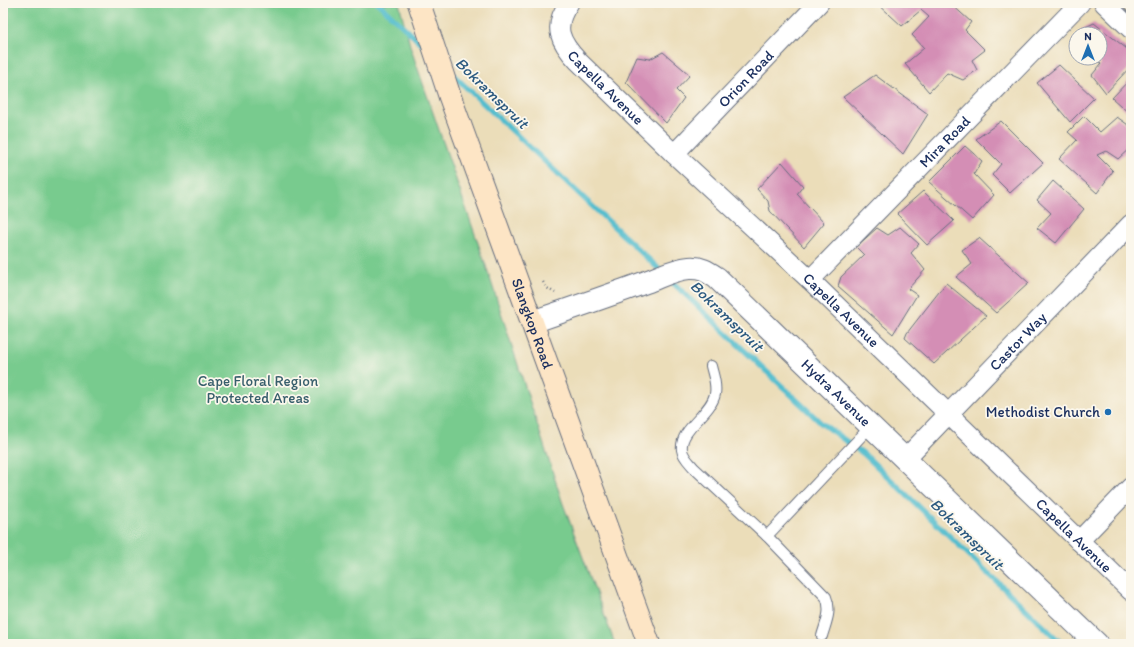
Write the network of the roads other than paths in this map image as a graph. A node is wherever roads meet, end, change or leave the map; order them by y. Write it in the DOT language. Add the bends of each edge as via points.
graph roads {
  1 [pos="569,3"];
  2 [pos="819,3"];
  3 [pos="1080,3"];
  4 [pos="1104,3"];
  5 [pos="421,10"];
  6 [pos="1131,29"];
  7 [pos="674,154"];
  8 [pos="1131,224"];
  9 [pos="810,280"];
  10 [pos="532,322"];
  11 [pos="711,366"];
  12 [pos="948,414"];
  13 [pos="866,431"];
  14 [pos="905,459"];
  15 [pos="1131,487"];
  16 [pos="767,536"];
  17 [pos="1079,541"];
  18 [pos="1131,591"];
  19 [pos="822,636"];
  20 [pos="649,644"];
  21 [pos="1097,644"];
  1 -- 7 [label="street, Capella Avenue" via="559,25 560,37 566,48"];
  2 -- 7 [label="street, Orion Road"];
  3 -- 9 [label="street, Mira Road"];
  4 -- 6 [label="street"];
  5 -- 10 [label="main road, Slangkop Road"];
  7 -- 9 [label="street, Capella Avenue"];
  8 -- 12 [label="street, Castor Way"];
  9 -- 12 [label="street, Capella Avenue"];
  10 -- 13 [label="street, Hydra Avenue" via="680,269 700,268 717,278"];
  10 -- 20 [label="main road, Slangkop Road"];
  11 -- 16 [label="lane" via="716,384 715,395 711,404 687,433 682,450 694,468"];
  12 -- 14 [label="street, Castor Way"];
  12 -- 17 [label="street, Capella Avenue"];
  13 -- 14 [label="street, Hydra Avenue"];
  13 -- 16 [label="lane"];
  14 -- 21 [label="street, Hydra Avenue"];
  15 -- 17 [label="street"];
  16 -- 19 [label="lane" via="826,597 829,615"];
  17 -- 18 [label="street, Capella Avenue"];
}
